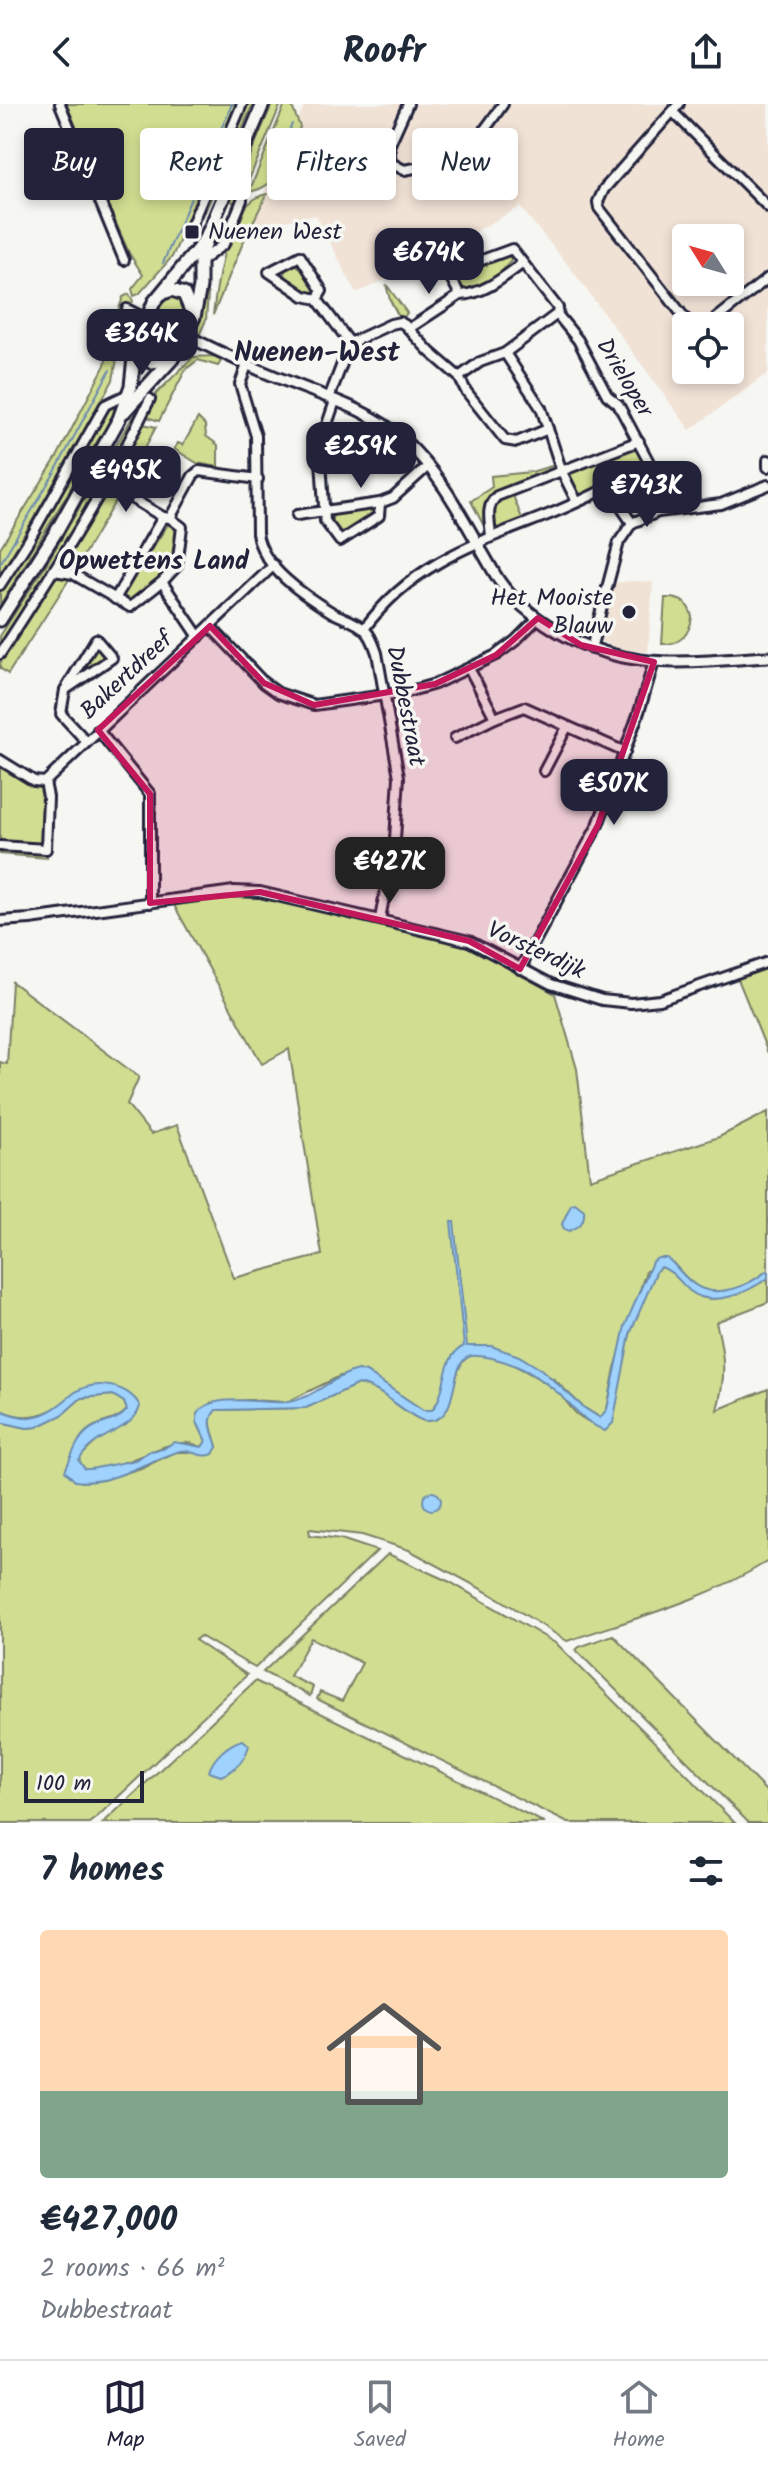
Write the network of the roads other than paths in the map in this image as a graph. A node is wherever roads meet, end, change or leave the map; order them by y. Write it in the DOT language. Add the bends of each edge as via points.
graph roads {
  1 [pos="60,104"];
  2 [pos="242,104"];
  3 [pos="263,104"];
  4 [pos="408,104"];
  5 [pos="503,104"];
  6 [pos="676,108"];
  7 [pos="242,200"];
  8 [pos="768,207"];
  9 [pos="189,231"];
  10 [pos="209,231"];
  11 [pos="124,260"];
  12 [pos="200,262"];
  13 [pos="523,263"];
  14 [pos="768,278"];
  15 [pos="161,293"];
  16 [pos="460,295"];
  17 [pos="317,299"];
  18 [pos="127,309"];
  19 [pos="680,312"];
  20 [pos="725,312"];
  21 [pos="557,314"];
  22 [pos="194,317"];
  23 [pos="146,319"];
  24 [pos="413,326"];
  25 [pos="185,335"];
  26 [pos="137,341"];
  27 [pos="350,343"];
  28 [pos="505,353"];
  29 [pos="172,359"];
  30 [pos="247,365"];
  31 [pos="459,377"];
  32 [pos="128,394"];
  33 [pos="150,399"];
  34 [pos="332,399"];
  35 [pos="119,419"];
  36 [pos="548,429"];
  37 [pos="639,441"];
  38 [pos="768,460"];
  39 [pos="427,467"];
  40 [pos="768,467"];
  41 [pos="562,472"];
  42 [pos="258,479"];
  43 [pos="106,483"];
  44 [pos="768,485"];
  45 [pos="608,488"];
  46 [pos="577,502"];
  47 [pos="380,503"];
  48 [pos="325,511"];
  49 [pos="297,515"];
  50 [pos="167,518"];
  51 [pos="632,523"];
  52 [pos="491,536"];
  53 [pos="477,542"];
  54 [pos="274,565"];
  55 [pos="54,571"];
  56 [pos="162,582"];
  57 [pos="0,585"];
  58 [pos="115,599"];
  59 [pos="538,618"];
  60 [pos="0,620"];
  61 [pos="210,626"];
  62 [pos="364,629"];
  63 [pos="199,637"];
  64 [pos="591,649"];
  65 [pos="0,654"];
  66 [pos="768,657"];
  67 [pos="654,662"];
  68 [pos="470,670"];
  69 [pos="65,690"];
  70 [pos="385,695"];
  71 [pos="495,718"];
  72 [pos="567,727"];
  73 [pos="98,730"];
  74 [pos="455,738"];
  75 [pos="86,741"];
  76 [pos="625,752"];
  77 [pos="0,760"];
  78 [pos="544,771"];
  79 [pos="45,782"];
  80 [pos="0,846"];
  81 [pos="150,903"];
  82 [pos="380,919"];
  83 [pos="0,921"];
  84 [pos="768,962"];
  85 [pos="520,969"];
  1 -- 11 [label="street"];
  2 -- 9 [label="street"];
  3 -- 10 [label="main road"];
  4 -- 5 [label="street" via="389,146 391,163 404,170 463,153"];
  6 -- 8 [label="street"];
  6 -- 19 [label="street" via="598,202"];
  7 -- 12 [label="street" via="224,244"];
  10 -- 12 [label="main road"];
  10 -- 15 [label="main road"];
  12 -- 22 [label="main road"];
  13 -- 16 [label="street" via="495,283"];
  13 -- 16 [label="street" via="512,249 482,260 451,278"];
  13 -- 21 [label="street, Drieloper" via="558,308"];
  14 -- 20 [label="street"];
  15 -- 22 [label="main road" via="184,294"];
  15 -- 23 [label="main road"];
  16 -- 24 [label="street"];
  17 -- 17 [label="street" via="322,291 300,256 269,272"];
  17 -- 27 [label="street"];
  18 -- 23 [label="street"];
  21 -- 28 [label="street"];
  21 -- 37 [label="street, Drieloper"];
  22 -- 25 [label="main road"];
  23 -- 26 [label="main road"];
  24 -- 27 [label="street" via="400,322"];
  24 -- 31 [label="street" via="430,352"];
  25 -- 29 [label="main road"];
  25 -- 30 [label="street"];
  26 -- 29 [label="main road" via="151,362"];
  26 -- 32 [label="main road"];
  27 -- 34 [label="street"];
  28 -- 31 [label="street"];
  28 -- 36 [label="street" via="541,408"];
  29 -- 35 [label="main road"];
  30 -- 34 [label="street"];
  30 -- 42 [label="street, Dubbestraat" via="240,384 256,436"];
  31 -- 36 [label="street" via="505,440 517,442"];
  32 -- 35 [label="main road"];
  32 -- 57 [label="street" via="105,405"];
  33 -- 43 [label="street"];
  34 -- 39 [label="street" via="379,420"];
  34 -- 48 [label="street" via="320,445"];
  35 -- 60 [label="main road"];
  36 -- 41 [label="street"];
  37 -- 41 [label="street"];
  37 -- 45 [label="street, Drieloper" via="651,466"];
  38 -- 40 [label="street"];
  39 -- 47 [label="street"];
  39 -- 53 [label="street"];
  41 -- 46 [label="street"];
  41 -- 52 [label="street" via="493,499"];
  42 -- 50 [label="street" via="199,471"];
  42 -- 54 [label="street, Dubbestraat" via="258,538"];
  43 -- 50 [label="street"];
  43 -- 55 [label="street"];
  44 -- 51 [label="street" via="721,504 658,512"];
  45 -- 46 [label="street"];
  45 -- 51 [label="street"];
  46 -- 52 [label="street"];
  47 -- 48 [label="street"];
  47 -- 48 [label="street" via="379,516 340,541 325,521"];
  48 -- 49 [label="street"];
  50 -- 56 [label="street" via="182,527 177,566"];
  50 -- 58 [label="street"];
  51 -- 64 [label="street" via="619,542"];
  52 -- 53 [label="street"];
  53 -- 59 [label="street" via="511,595"];
  53 -- 62 [label="street" via="421,571"];
  54 -- 61 [label="street, Bakertdreef"];
  54 -- 62 [label="street, Dubbestraat" via="308,597"];
  55 -- 58 [label="street" via="73,574"];
  55 -- 65 [label="street"];
  56 -- 58 [label="street" via="130,607"];
  56 -- 63 [label="street"];
  59 -- 64 [label="street"];
  59 -- 68 [label="street" via="515,641"];
  61 -- 63 [label="street, Bakertdreef"];
  61 -- 70 [label="street" via="264,683 297,701 314,705"];
  62 -- 70 [label="street, Dubbestraat" via="373,641"];
  63 -- 73 [label="street, Bakertdreef"];
  64 -- 67 [label="street"];
  66 -- 67 [label="street"];
  67 -- 76 [label="street"];
  68 -- 70 [label="street"];
  68 -- 71 [label="street"];
  69 -- 69 [label="street" via="112,658 96,639 73,677"];
  69 -- 75 [label="street" via="61,714"];
  70 -- 82 [label="street, Dubbestraat" via="399,777 395,839"];
  71 -- 72 [label="street" via="524,707"];
  71 -- 74 [label="street"];
  72 -- 76 [label="street"];
  72 -- 78 [label="street"];
  73 -- 75 [label="street, Bakertdreef"];
  73 -- 81 [label="street" via="150,794"];
  75 -- 79 [label="street, Bakertdreef"];
  76 -- 85 [label="street" via="598,825"];
  77 -- 79 [label="street"];
  79 -- 80 [label="street" via="46,849"];
  81 -- 82 [label="street, Vorsterdijk" via="260,892"];
  81 -- 83 [label="street, Vorsterdijk"];
  82 -- 85 [label="street, Vorsterdijk" via="469,941"];
  84 -- 85 [label="street, Vorsterdijk" via="660,1000 631,1003 575,994"];
}
